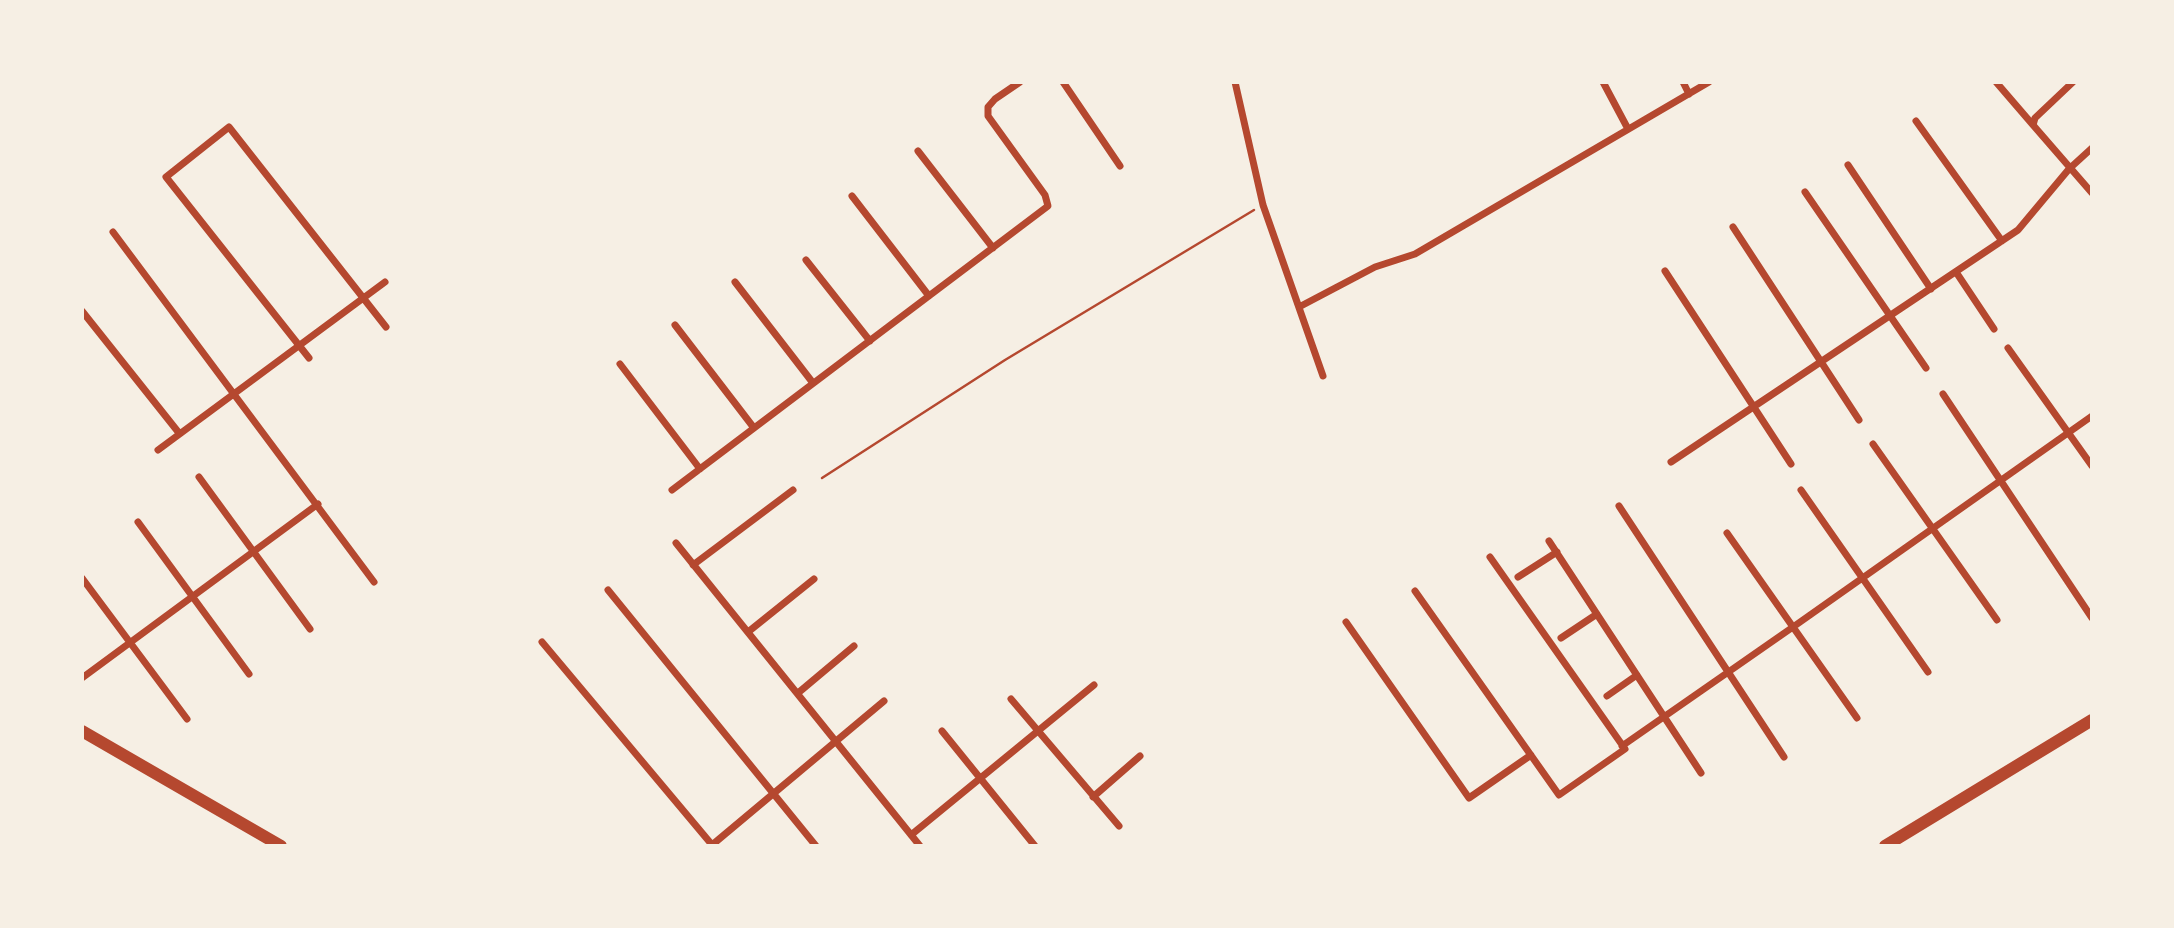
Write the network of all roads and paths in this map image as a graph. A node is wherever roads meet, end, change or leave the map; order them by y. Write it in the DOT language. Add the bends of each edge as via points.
graph roads {
  1 [pos="1020,82"];
  2 [pos="1063,82"];
  3 [pos="1235,82"];
  4 [pos="1603,82"];
  5 [pos="1683,82"];
  6 [pos="1709,82"];
  7 [pos="1996,82"];
  8 [pos="2073,82"];
  9 [pos="1689,94"];
  10 [pos="1916,121"];
  11 [pos="2033,125"];
  12 [pos="1628,130"];
  13 [pos="2092,148"];
  14 [pos="918,150"];
  15 [pos="1849,165"];
  16 [pos="1120,166"];
  17 [pos="2069,169"];
  18 [pos="1805,192"];
  19 [pos="2092,193"];
  20 [pos="852,196"];
  21 [pos="1263,205"];
  22 [pos="1733,227"];
  23 [pos="113,232"];
  24 [pos="2002,241"];
  25 [pos="993,248"];
  26 [pos="806,260"];
  27 [pos="1665,271"];
  28 [pos="1956,272"];
  29 [pos="385,282"];
  30 [pos="735,282"];
  31 [pos="1931,289"];
  32 [pos="929,296"];
  33 [pos="364,298"];
  34 [pos="1299,307"];
  35 [pos="82,311"];
  36 [pos="1889,317"];
  37 [pos="675,325"];
  38 [pos="386,327"];
  39 [pos="1994,329"];
  40 [pos="870,341"];
  41 [pos="299,345"];
  42 [pos="2008,348"];
  43 [pos="309,358"];
  44 [pos="1821,362"];
  45 [pos="620,364"];
  46 [pos="1926,368"];
  47 [pos="1323,376"];
  48 [pos="813,383"];
  49 [pos="235,393"];
  50 [pos="1943,394"];
  51 [pos="1755,407"];
  52 [pos="2092,416"];
  53 [pos="1860,420"];
  54 [pos="754,428"];
  55 [pos="179,433"];
  56 [pos="2069,433"];
  57 [pos="1873,444"];
  58 [pos="158,450"];
  59 [pos="1671,462"];
  60 [pos="1791,464"];
  61 [pos="2092,466"];
  62 [pos="700,469"];
  63 [pos="199,477"];
  64 [pos="822,478"];
  65 [pos="2000,480"];
  66 [pos="672,490"];
  67 [pos="793,490"];
  68 [pos="1801,490"];
  69 [pos="318,504"];
  70 [pos="1619,506"];
  71 [pos="138,522"];
  72 [pos="1931,528"];
  73 [pos="1727,533"];
  74 [pos="1549,541"];
  75 [pos="676,543"];
  76 [pos="254,552"];
  77 [pos="1557,552"];
  78 [pos="1490,557"];
  79 [pos="693,565"];
  80 [pos="1518,577"];
  81 [pos="1862,577"];
  82 [pos="82,578"];
  83 [pos="814,579"];
  84 [pos="374,582"];
  85 [pos="608,590"];
  86 [pos="1415,591"];
  87 [pos="192,596"];
  88 [pos="1597,614"];
  89 [pos="2092,618"];
  90 [pos="1997,620"];
  91 [pos="1346,622"];
  92 [pos="1793,627"];
  93 [pos="310,629"];
  94 [pos="748,632"];
  95 [pos="1560,638"];
  96 [pos="130,642"];
  97 [pos="542,642"];
  98 [pos="854,646"];
  99 [pos="1728,672"];
  100 [pos="1928,672"];
  101 [pos="249,674"];
  102 [pos="1637,675"];
  103 [pos="82,678"];
  104 [pos="1094,685"];
  105 [pos="798,693"];
  106 [pos="1608,696"];
  107 [pos="1011,699"];
  108 [pos="884,701"];
  109 [pos="1664,717"];
  110 [pos="1857,718"];
  111 [pos="187,719"];
  112 [pos="2092,720"];
  113 [pos="82,731"];
  114 [pos="942,731"];
  115 [pos="1038,731"];
  116 [pos="836,741"];
  117 [pos="1622,746"];
  118 [pos="1531,755"];
  119 [pos="1140,756"];
  120 [pos="1784,757"];
  121 [pos="1701,774"];
  122 [pos="980,778"];
  123 [pos="772,793"];
  124 [pos="1093,797"];
  125 [pos="1119,827"];
  126 [pos="912,835"];
  127 [pos="713,845"];
  128 [pos="281,846"];
  129 [pos="816,846"];
  130 [pos="920,846"];
  131 [pos="1035,846"];
  132 [pos="1885,846"];
  1 -- 25 [label="street" via="995,99 988,116 1045,195 1048,206"];
  2 -- 16 [label="street"];
  3 -- 21 [label="street"];
  4 -- 12 [label="street"];
  5 -- 9 [label="street"];
  6 -- 9 [label="street"];
  7 -- 11 [label="street"];
  8 -- 11 [label="street"];
  9 -- 12 [label="street"];
  10 -- 24 [label="street"];
  11 -- 17 [label="street"];
  12 -- 34 [label="street" via="1415,254 1375,267"];
  13 -- 17 [label="street"];
  14 -- 25 [label="street"];
  15 -- 31 [label="street"];
  17 -- 19 [label="street"];
  17 -- 24 [label="street" via="2018,230"];
  18 -- 36 [label="street"];
  20 -- 32 [label="street"];
  21 -- 34 [label="street"];
  21 -- 64 [label="path" via="1017,353"];
  22 -- 44 [label="street"];
  23 -- 49 [label="street"];
  24 -- 28 [label="street"];
  25 -- 32 [label="street"];
  26 -- 40 [label="street"];
  27 -- 51 [label="street"];
  28 -- 31 [label="street"];
  28 -- 39 [label="street"];
  29 -- 33 [label="street"];
  30 -- 48 [label="street"];
  31 -- 36 [label="street"];
  32 -- 40 [label="street"];
  33 -- 38 [label="street"];
  33 -- 41 [label="street"];
  33 -- 41 [label="street" via="229,127 166,177"];
  34 -- 47 [label="street"];
  35 -- 55 [label="street"];
  36 -- 44 [label="street"];
  36 -- 46 [label="street"];
  37 -- 54 [label="street"];
  40 -- 48 [label="street"];
  41 -- 43 [label="street"];
  41 -- 49 [label="street"];
  42 -- 56 [label="street"];
  44 -- 51 [label="street"];
  44 -- 53 [label="street"];
  45 -- 62 [label="street"];
  48 -- 54 [label="street"];
  49 -- 55 [label="street"];
  49 -- 69 [label="street"];
  50 -- 65 [label="street"];
  51 -- 59 [label="street"];
  51 -- 60 [label="street"];
  52 -- 56 [label="street"];
  54 -- 62 [label="street"];
  55 -- 58 [label="street"];
  56 -- 61 [label="street"];
  56 -- 65 [label="street"];
  57 -- 72 [label="street"];
  62 -- 66 [label="street"];
  63 -- 76 [label="street"];
  65 -- 72 [label="street"];
  65 -- 89 [label="street"];
  67 -- 79 [label="street"];
  68 -- 81 [label="street"];
  69 -- 76 [label="street"];
  69 -- 84 [label="street"];
  70 -- 99 [label="street"];
  71 -- 87 [label="street"];
  72 -- 81 [label="street"];
  72 -- 90 [label="street"];
  73 -- 92 [label="street"];
  74 -- 77 [label="street"];
  75 -- 79 [label="street"];
  76 -- 87 [label="street"];
  76 -- 93 [label="street"];
  77 -- 80 [label="street"];
  77 -- 88 [label="street"];
  78 -- 117 [label="street"];
  79 -- 94 [label="street"];
  81 -- 92 [label="street"];
  81 -- 100 [label="street"];
  82 -- 96 [label="street"];
  83 -- 94 [label="street"];
  85 -- 123 [label="street"];
  86 -- 118 [label="street"];
  87 -- 96 [label="street"];
  87 -- 101 [label="street"];
  88 -- 95 [label="street"];
  88 -- 102 [label="street"];
  91 -- 118 [label="street" via="1469,798"];
  92 -- 99 [label="street"];
  92 -- 110 [label="street"];
  94 -- 105 [label="street"];
  96 -- 103 [label="street"];
  96 -- 111 [label="street"];
  97 -- 127 [label="street"];
  98 -- 105 [label="street"];
  99 -- 109 [label="street"];
  99 -- 120 [label="street"];
  102 -- 106 [label="street"];
  102 -- 109 [label="street"];
  104 -- 115 [label="street"];
  105 -- 116 [label="street"];
  107 -- 115 [label="street"];
  108 -- 116 [label="street"];
  109 -- 117 [label="street"];
  109 -- 121 [label="street"];
  112 -- 132 [label="street"];
  113 -- 128 [label="street"];
  114 -- 122 [label="street"];
  115 -- 122 [label="street"];
  115 -- 124 [label="street"];
  116 -- 123 [label="street"];
  116 -- 126 [label="street"];
  117 -- 118 [label="street" via="1625,749 1559,795"];
  119 -- 124 [label="street"];
  122 -- 126 [label="street"];
  122 -- 131 [label="street"];
  123 -- 127 [label="street"];
  123 -- 129 [label="street"];
  124 -- 125 [label="street"];
  126 -- 130 [label="street"];
}
